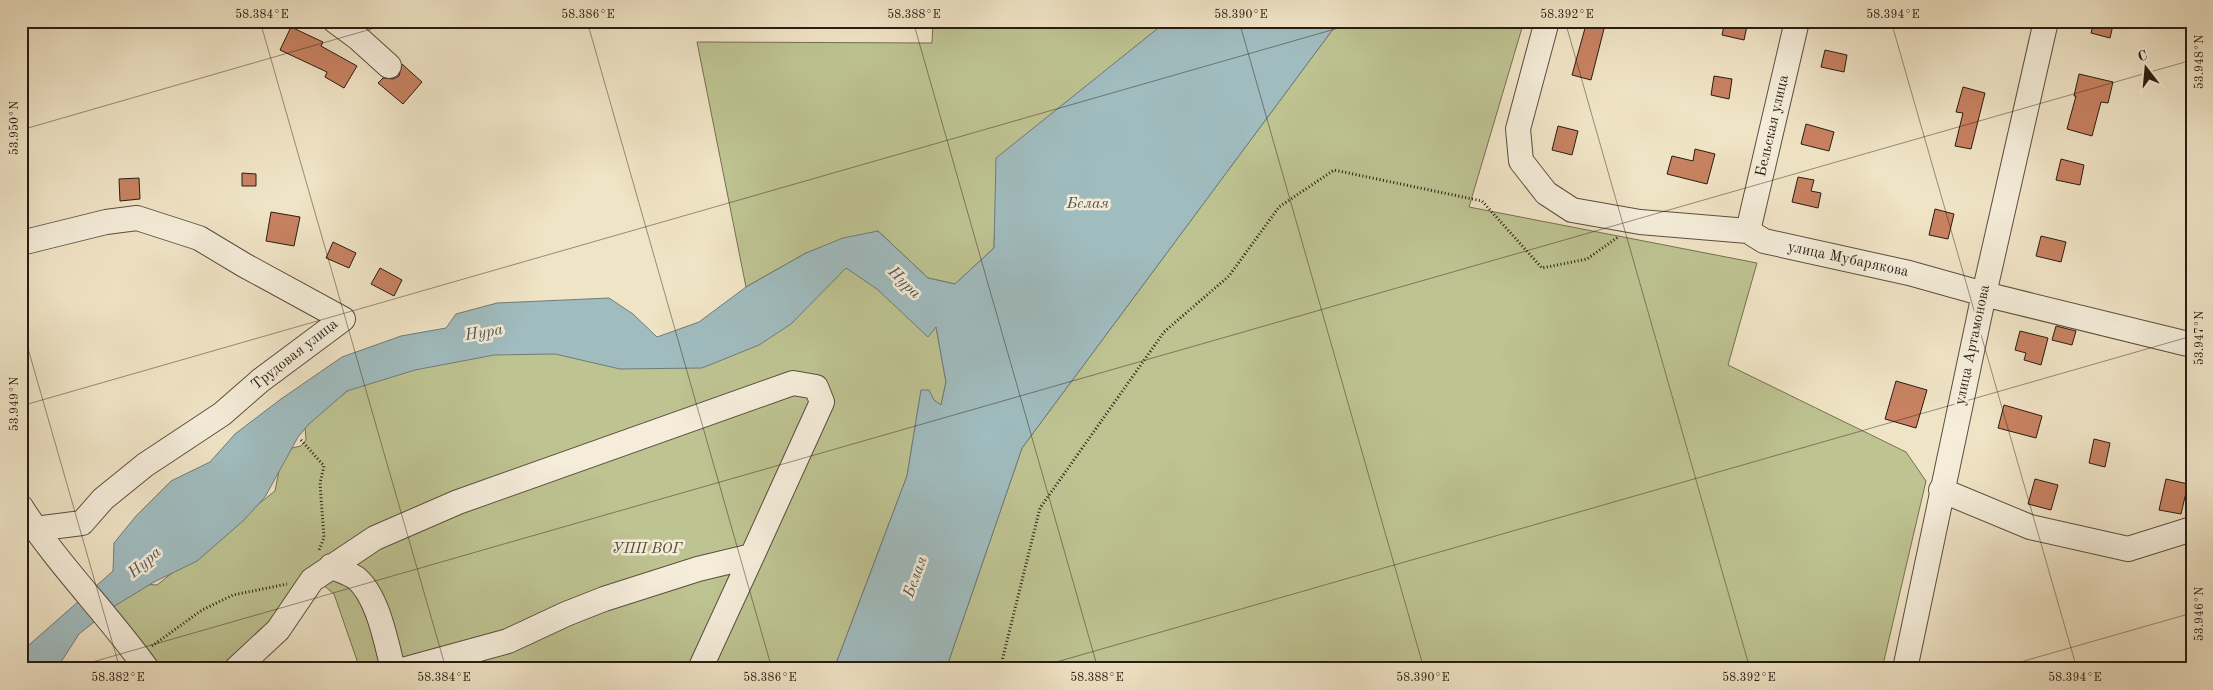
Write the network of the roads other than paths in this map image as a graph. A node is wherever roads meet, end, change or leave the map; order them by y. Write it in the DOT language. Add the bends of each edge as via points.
graph roads {
  1 [pos="335,21"];
  2 [pos="1547,21"];
  3 [pos="1797,21"];
  4 [pos="2046,21"];
  5 [pos="389,66"];
  6 [pos="1748,231"];
  7 [pos="21,243"];
  8 [pos="1984,294"];
  9 [pos="2192,345"];
  10 [pos="1941,490"];
  11 [pos="21,507"];
  12 [pos="36,529"];
  13 [pos="2192,529"];
  14 [pos="752,556"];
  15 [pos="321,573"];
  16 [pos="147,669"];
  17 [pos="236,669"];
  18 [pos="393,669"];
  19 [pos="406,669"];
  20 [pos="700,669"];
  21 [pos="1905,669"];
  1 -- 5 [label="street"];
  2 -- 6 [label="street, улица Мубарякова" via="1518,129 1521,161 1546,193 1572,210 1640,222"];
  3 -- 6 [label="street, Бельская улица"];
  4 -- 8 [label="street, улица Артамонова"];
  6 -- 8 [label="street, улица Мубарякова" via="1764,241 1909,273"];
  7 -- 12 [label="street, Трудовая улица" via="106,222 137,218 199,238 342,319 222,414 145,466 103,499 82,523"];
  8 -- 9 [label="street, улица Мубарякова"];
  8 -- 10 [label="street, улица Артамонова"];
  10 -- 13 [label="street" via="2030,527 2128,549"];
  10 -- 21 [label="street, улица Артамонова"];
  11 -- 12 [label="street"];
  12 -- 16 [label="street" via="65,569 136,641"];
  14 -- 15 [label="street" via="822,402 816,387 794,383 458,502 375,538"];
  14 -- 19 [label="street" via="698,569 604,599 508,641"];
  14 -- 20 [label="street"];
  15 -- 17 [label="street" via="278,630"];
  15 -- 18 [label="street" via="356,579 371,597"];
}
